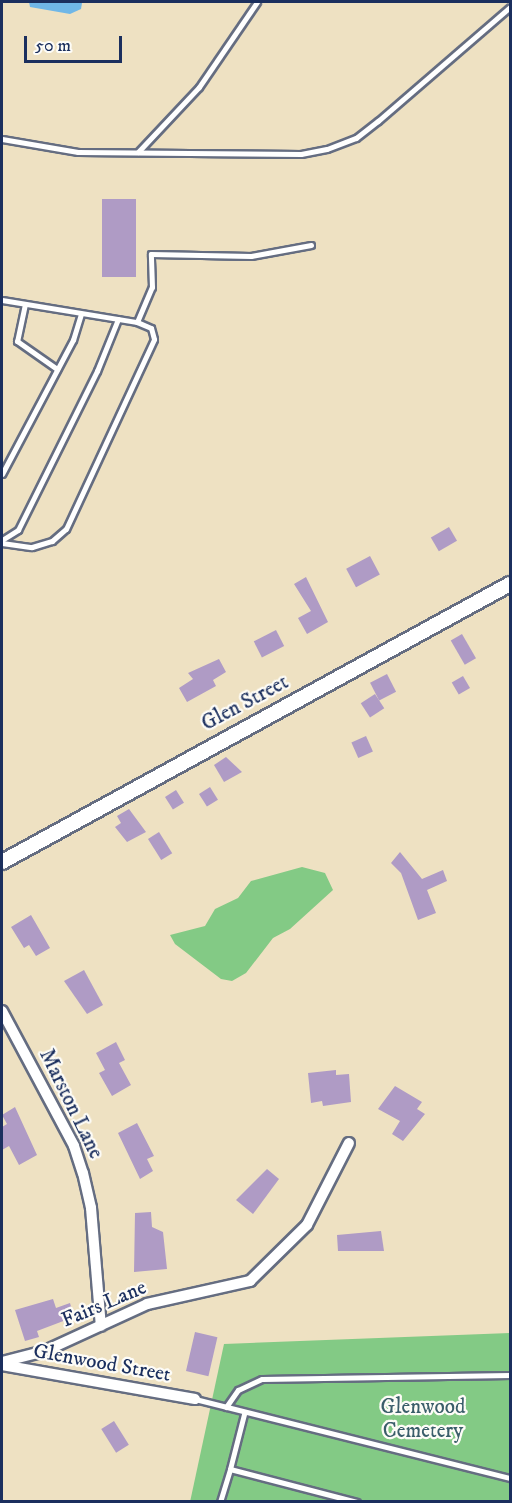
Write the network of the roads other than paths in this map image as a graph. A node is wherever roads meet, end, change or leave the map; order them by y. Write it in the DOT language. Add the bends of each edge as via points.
graph roads {
  1 [pos="257,2"];
  2 [pos="510,7"];
  3 [pos="2,139"];
  4 [pos="136,153"];
  5 [pos="311,245"];
  6 [pos="2,300"];
  7 [pos="25,304"];
  8 [pos="81,314"];
  9 [pos="118,319"];
  10 [pos="137,322"];
  11 [pos="57,369"];
  12 [pos="2,474"];
  13 [pos="2,542"];
  14 [pos="510,584"];
  15 [pos="2,862"];
  16 [pos="2,1011"];
  17 [pos="349,1143"];
  18 [pos="101,1326"];
  19 [pos="2,1364"];
  20 [pos="510,1375"];
  21 [pos="195,1399"];
  22 [pos="226,1407"];
  23 [pos="244,1414"];
  24 [pos="230,1469"];
  25 [pos="510,1478"];
  26 [pos="220,1502"];
  27 [pos="357,1502"];
  1 -- 4 [label="lane" via="239,33 186,103"];
  2 -- 4 [label="lane" via="357,138 301,154"];
  3 -- 4 [label="lane" via="78,152"];
  5 -- 10 [label="lane" via="251,256 151,254 152,287"];
  6 -- 7 [label="lane"];
  7 -- 8 [label="lane"];
  7 -- 11 [label="lane" via="17,341"];
  8 -- 9 [label="lane"];
  8 -- 11 [label="lane"];
  9 -- 10 [label="lane"];
  9 -- 13 [label="lane" via="98,371 18,530"];
  10 -- 13 [label="lane" via="151,328 154,339 66,529 52,542 32,547"];
  11 -- 12 [label="lane"];
  14 -- 15 [label="street, Glen Street"];
  16 -- 18 [label="street, Marston Lane" via="74,1146 83,1173 91,1208"];
  17 -- 18 [label="street, Fairs Lane" via="307,1225 250,1281 224,1290 147,1304"];
  18 -- 19 [label="street, Fairs Lane" via="45,1351"];
  19 -- 21 [label="street, Glenwood Street"];
  20 -- 22 [label="lane" via="262,1379 238,1390"];
  21 -- 22 [label="lane"];
  22 -- 23 [label="lane"];
  23 -- 24 [label="lane"];
  23 -- 25 [label="lane"];
  24 -- 26 [label="lane"];
  24 -- 27 [label="lane"];
}
